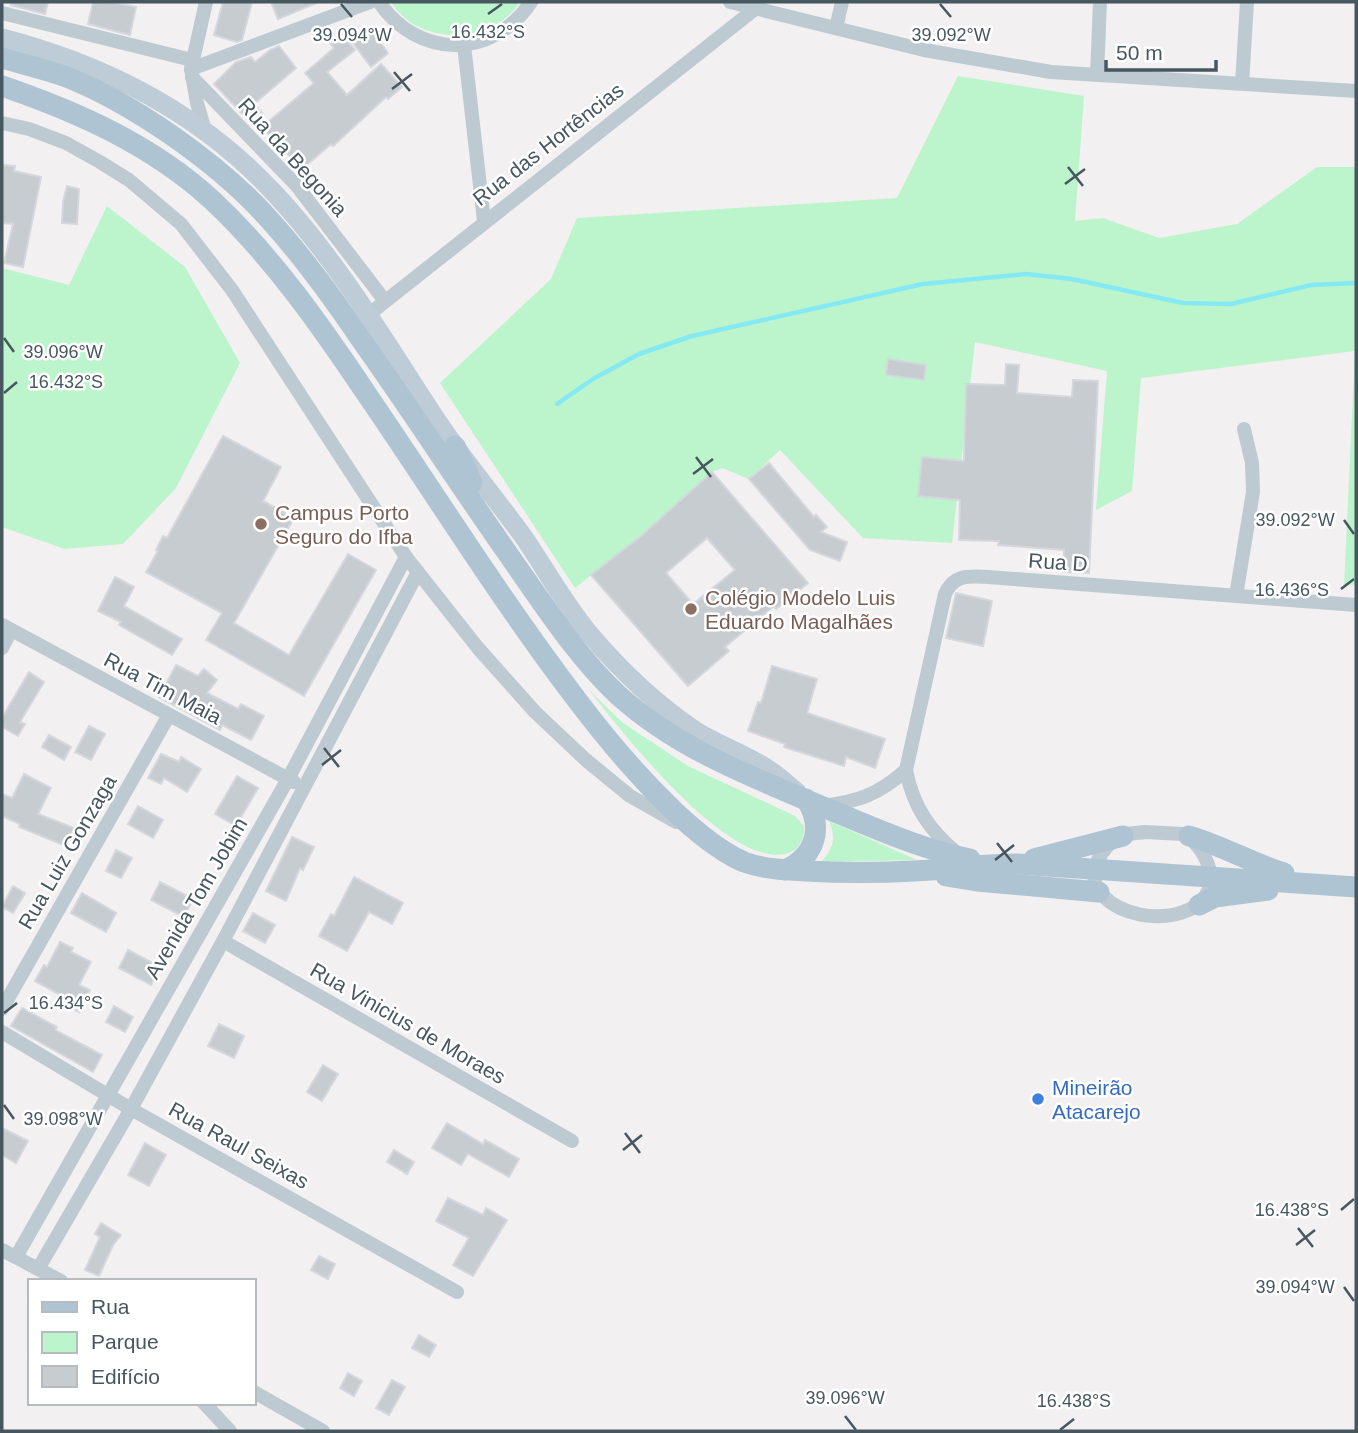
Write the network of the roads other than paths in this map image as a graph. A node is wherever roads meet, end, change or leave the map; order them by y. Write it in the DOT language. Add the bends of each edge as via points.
graph roads {
  1 [pos="206,2"];
  2 [pos="370,2"];
  3 [pos="379,2"];
  4 [pos="531,2"];
  5 [pos="730,2"];
  6 [pos="842,2"];
  7 [pos="1100,2"];
  8 [pos="1247,2"];
  9 [pos="755,9"];
  10 [pos="2,13"];
  11 [pos="836,28"];
  12 [pos="2,38"];
  13 [pos="464,45"];
  14 [pos="2,58"];
  15 [pos="192,68"];
  16 [pos="1097,75"];
  17 [pos="1242,83"];
  18 [pos="2,86"];
  19 [pos="1356,91"];
  20 [pos="2,123"];
  21 [pos="205,131"];
  22 [pos="484,221"];
  23 [pos="385,301"];
  24 [pos="368,315"];
  25 [pos="1244,429"];
  26 [pos="455,446"];
  27 [pos="496,536"];
  28 [pos="406,557"];
  29 [pos="418,572"];
  30 [pos="1237,596"];
  31 [pos="1356,605"];
  32 [pos="7,628"];
  33 [pos="2,648"];
  34 [pos="169,715"];
  35 [pos="906,770"];
  36 [pos="288,779"];
  37 [pos="305,788"];
  38 [pos="814,803"];
  39 [pos="1123,836"];
  40 [pos="1189,836"];
  41 [pos="708,840"];
  42 [pos="961,857"];
  43 [pos="993,864"];
  44 [pos="1018,864"];
  45 [pos="1095,868"];
  46 [pos="785,870"];
  47 [pos="916,871"];
  48 [pos="1210,876"];
  49 [pos="1319,884"];
  50 [pos="1356,887"];
  51 [pos="1099,892"];
  52 [pos="1199,905"];
  53 [pos="209,918"];
  54 [pos="226,935"];
  55 [pos="2,1009"];
  56 [pos="2,1032"];
  57 [pos="107,1095"];
  58 [pos="131,1109"];
  59 [pos="572,1141"];
  60 [pos="43,1210"];
  61 [pos="64,1222"];
  62 [pos="2,1250"];
  63 [pos="16,1257"];
  64 [pos="38,1269"];
  65 [pos="57,1279"];
  66 [pos="457,1292"];
  67 [pos="256,1393"];
  68 [pos="206,1405"];
  69 [pos="230,1431"];
  70 [pos="323,1431"];
  1 -- 15 [label="street"];
  2 -- 15 [label="street"];
  3 -- 13 [label="street" via="413,35 429,42"];
  4 -- 13 [label="street" via="520,18 495,37"];
  5 -- 9 [label="street"];
  6 -- 11 [label="street"];
  7 -- 16 [label="street"];
  8 -- 17 [label="street"];
  9 -- 11 [label="street"];
  9 -- 22 [label="street, Rua das Hortências"];
  10 -- 15 [label="street"];
  11 -- 16 [label="street" via="984,62"];
  12 -- 21 [label="street" via="133,85"];
  13 -- 22 [label="street"];
  14 -- 27 [label="main road" via="65,76 126,107 179,140 267,216 349,322"];
  15 -- 21 [label="street"];
  15 -- 23 [label="street, Rua da Begonia" via="297,186"];
  16 -- 17 [label="street"];
  17 -- 19 [label="street"];
  18 -- 41 [label="main road" via="125,137 211,199 262,252 351,371 553,669 631,766"];
  20 -- 28 [label="street" via="66,143 100,162 181,224 232,290"];
  21 -- 24 [label="street" via="276,195"];
  22 -- 23 [label="street, Rua das Hortências"];
  23 -- 24 [label="street, Rua das Hortências"];
  24 -- 26 [label="street"];
  25 -- 30 [label="street" via="1253,492"];
  26 -- 27 [label="main road"];
  26 -- 38 [label="street" via="525,539 568,607 618,666 697,732 771,771"];
  27 -- 38 [label="main road" via="554,618 616,693 692,748"];
  28 -- 29 [label="street"];
  28 -- 36 [label="street, Avenida Tom Jobim"];
  29 -- 37 [label="street, Avenida Tom Jobim"];
  29 -- 41 [label="street" via="535,712 586,760 630,796"];
  30 -- 31 [label="street, Rua D"];
  30 -- 35 [label="street, Rua D" via="956,578 945,594"];
  32 -- 33 [label="street"];
  32 -- 34 [label="street, Rua Tim Maia"];
  34 -- 36 [label="street, Rua Tim Maia"];
  34 -- 55 [label="street, Rua Luiz Gonzaga"];
  35 -- 38 [label="street" via="869,797"];
  35 -- 42 [label="street, Rua D" via="918,811"];
  36 -- 37 [label="street, Rua Tim Maia"];
  36 -- 53 [label="street, Avenida Tom Jobim"];
  37 -- 54 [label="street, Avenida Tom Jobim"];
  38 -- 42 [label="main road" via="928,850"];
  38 -- 46 [label="main road" via="813,846"];
  39 -- 40 [label="street" via="1163,832"];
  39 -- 44 [label="main road"];
  39 -- 45 [label="street" via="1105,849"];
  40 -- 48 [label="street" via="1205,857"];
  40 -- 49 [label="main road"];
  41 -- 46 [label="main road" via="743,861"];
  42 -- 43 [label="main road"];
  43 -- 44 [label="main road"];
  43 -- 47 [label="main road"];
  44 -- 45 [label="main road"];
  45 -- 48 [label="main road"];
  45 -- 51 [label="street"];
  46 -- 47 [label="main road"];
  47 -- 51 [label="main road"];
  48 -- 49 [label="main road"];
  48 -- 52 [label="street"];
  49 -- 50 [label="main road"];
  49 -- 52 [label="main road" via="1214,897"];
  51 -- 52 [label="street" via="1125,911 1146,917 1177,914"];
  53 -- 54 [label="street, Rua Vinicius de Moraes"];
  53 -- 57 [label="street, Avenida Tom Jobim"];
  54 -- 58 [label="street, Avenida Tom Jobim"];
  54 -- 59 [label="street, Rua Vinicius de Moraes"];
  56 -- 57 [label="street, Rua Raul Seixas"];
  57 -- 58 [label="street, Rua Raul Seixas"];
  57 -- 60 [label="street, Avenida Tom Jobim"];
  58 -- 61 [label="street, Avenida Tom Jobim"];
  58 -- 66 [label="street, Rua Raul Seixas"];
  60 -- 61 [label="street"];
  60 -- 63 [label="street, Avenida Tom Jobim"];
  61 -- 64 [label="street, Avenida Tom Jobim"];
  62 -- 63 [label="street"];
  63 -- 64 [label="street"];
  64 -- 65 [label="street"];
  67 -- 70 [label="street"];
  68 -- 69 [label="street"];
}
